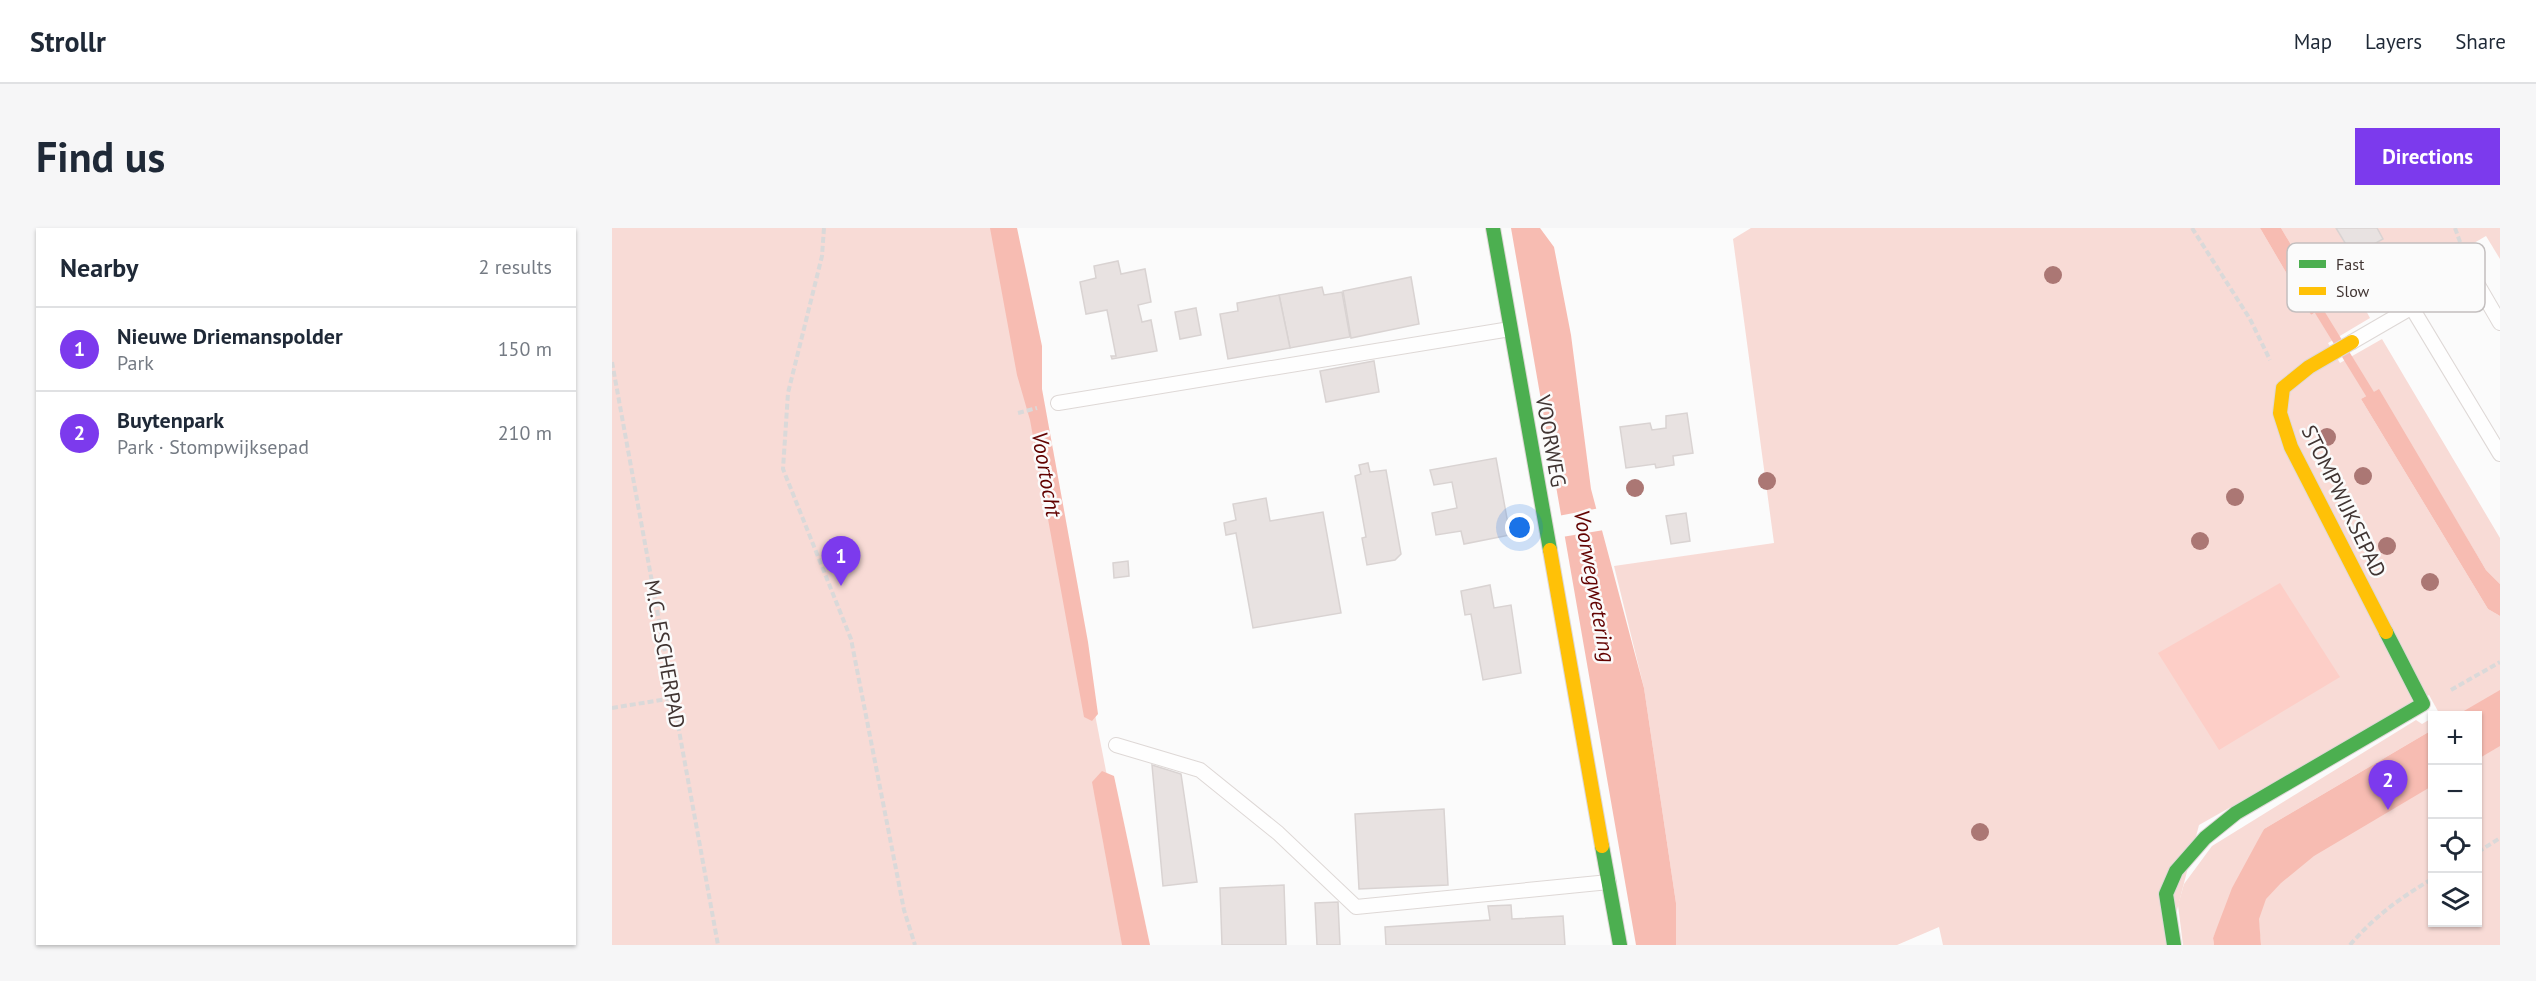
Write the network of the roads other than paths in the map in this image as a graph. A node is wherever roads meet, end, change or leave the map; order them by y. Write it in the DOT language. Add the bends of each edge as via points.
graph roads {
  1 [pos="1493,228"];
  2 [pos="2485,297"];
  3 [pos="2405,312"];
  4 [pos="2414,312"];
  5 [pos="2500,323"];
  6 [pos="1510,329"];
  7 [pos="2352,342"];
  8 [pos="1058,403"];
  9 [pos="2500,454"];
  10 [pos="1116,745"];
  11 [pos="1609,882"];
  12 [pos="1620,945"];
  13 [pos="2174,945"];
  1 -- 6 [label="street, VOORWEG"];
  2 -- 5 [label="lane"];
  3 -- 7 [label="lane"];
  4 -- 9 [label="lane"];
  6 -- 8 [label="lane"];
  6 -- 11 [label="street, VOORWEG"];
  7 -- 13 [label="street, STOMPWIJKSEPAD" via="2309,367 2283,388 2280,413 2291,447 2423,704 2236,813 2196,847 2175,872 2166,894"];
  10 -- 11 [label="lane" via="1200,770 1278,833 1356,907"];
  11 -- 12 [label="street, VOORWEG"];
}
